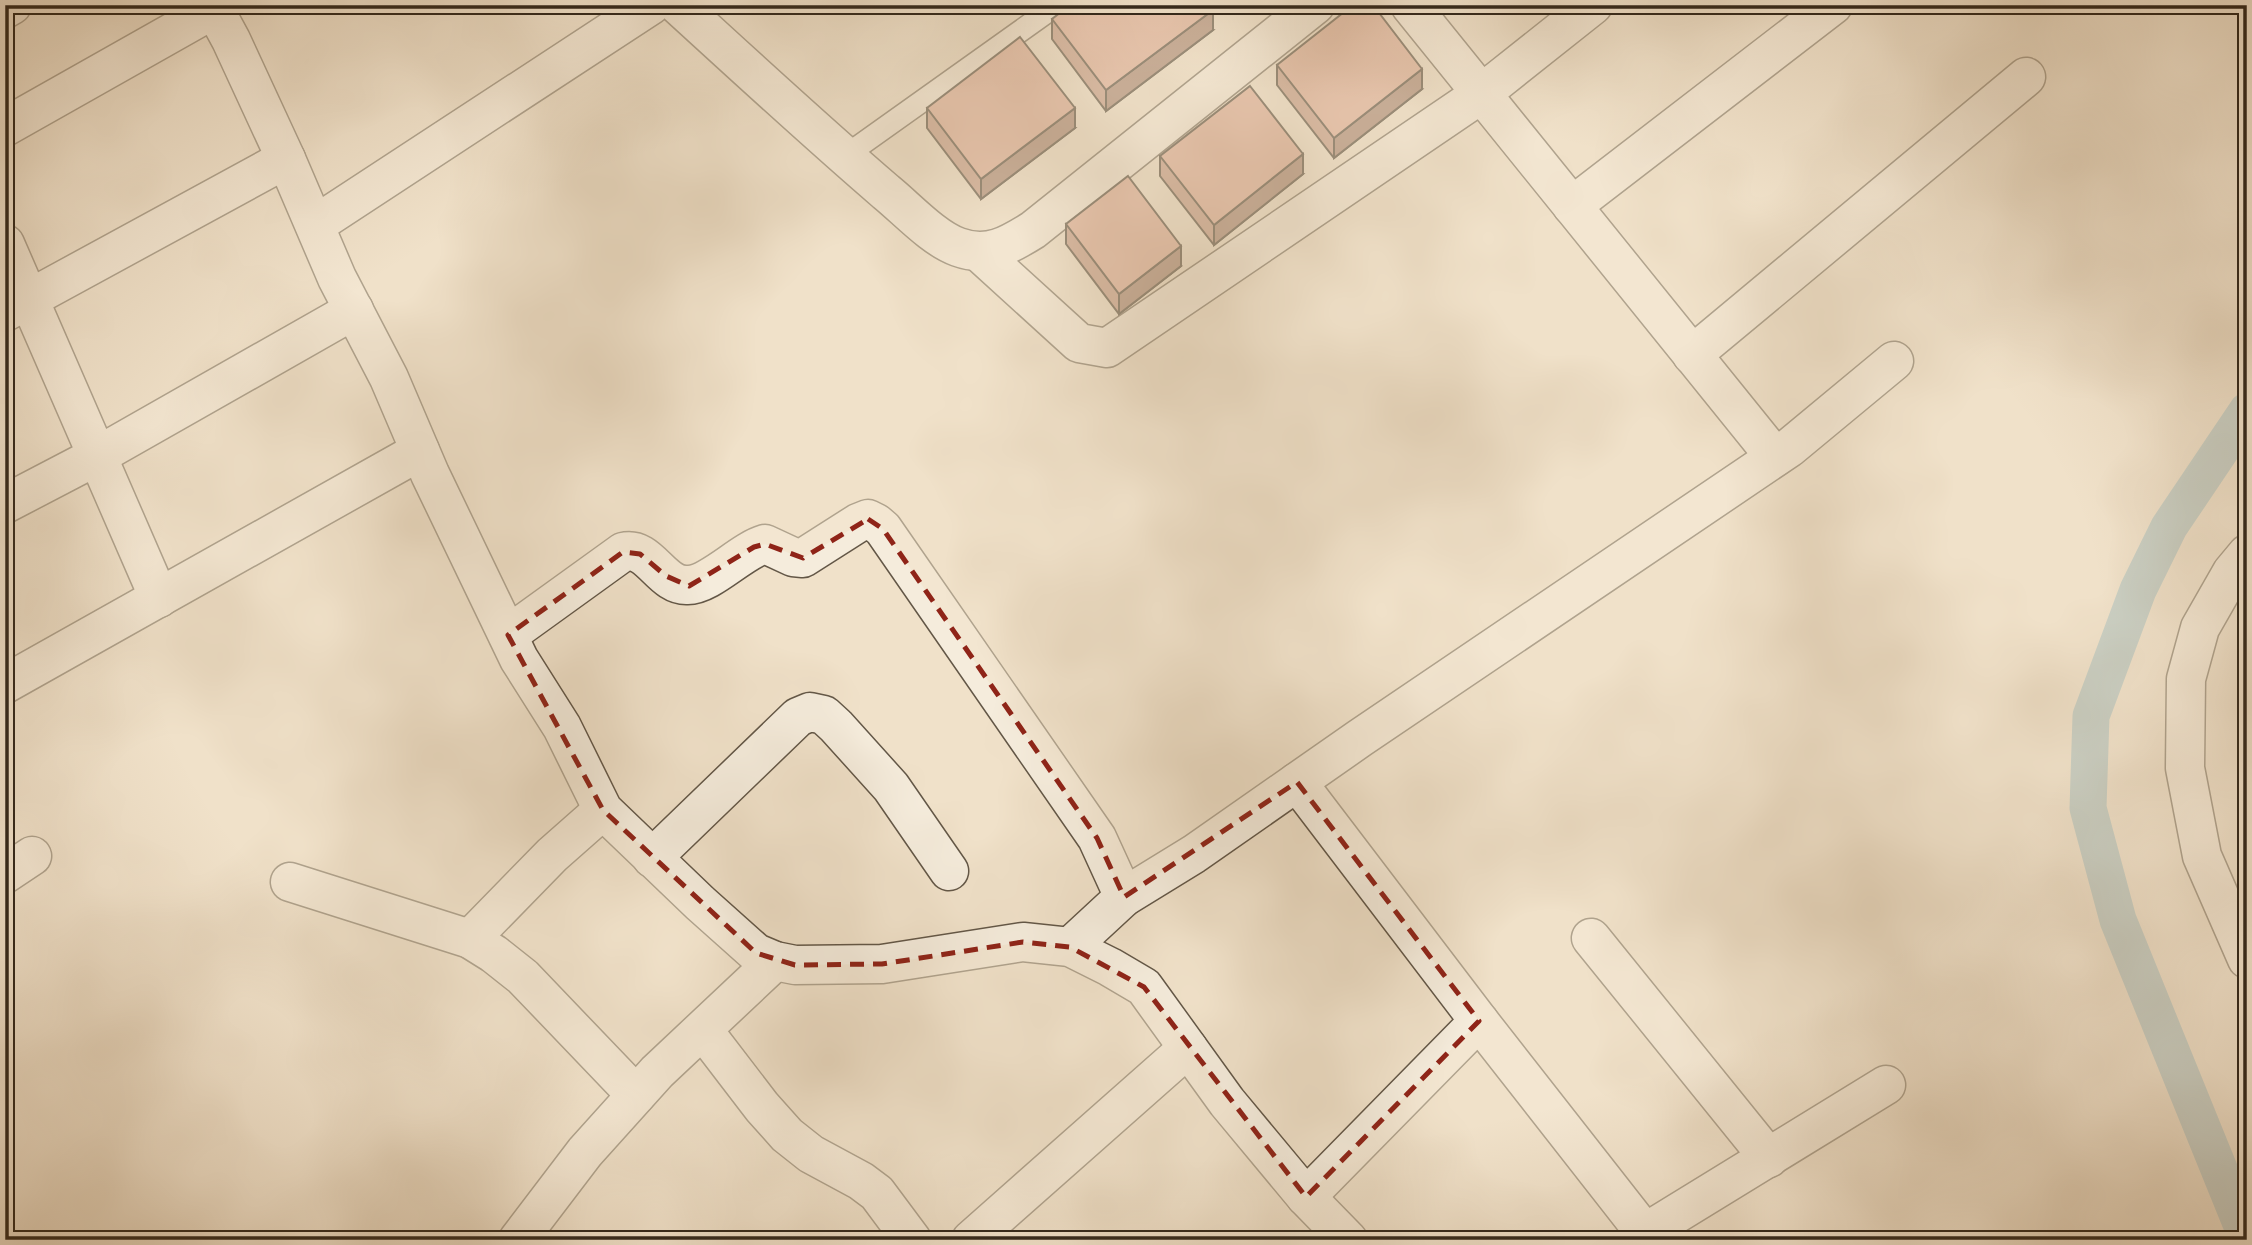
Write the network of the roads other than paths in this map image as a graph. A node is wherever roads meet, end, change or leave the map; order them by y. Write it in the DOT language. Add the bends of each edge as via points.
graph roads {
  1 [pos="12,5"];
  2 [pos="651,5"];
  3 [pos="678,5"];
  4 [pos="1057,5"];
  5 [pos="1315,5"];
  6 [pos="1410,5"];
  7 [pos="1593,5"];
  8 [pos="1833,5"];
  9 [pos="213,7"];
  10 [pos="5,9"];
  11 [pos="2026,76"];
  12 [pos="1481,94"];
  13 [pos="5,127"];
  14 [pos="845,156"];
  15 [pos="286,159"];
  16 [pos="1572,205"];
  17 [pos="314,225"];
  18 [pos="5,244"];
  19 [pos="979,251"];
  20 [pos="17,305"];
  21 [pos="354,310"];
  22 [pos="1692,355"];
  23 [pos="1894,360"];
  24 [pos="420,451"];
  25 [pos="97,456"];
  26 [pos="1775,457"];
  27 [pos="5,505"];
  28 [pos="2247,554"];
  29 [pos="159,598"];
  30 [pos="508,635"];
  31 [pos="5,684"];
  32 [pos="1297,782"];
  33 [pos="603,810"];
  34 [pos="652,858"];
  35 [pos="949,872"];
  36 [pos="290,882"];
  37 [pos="1124,897"];
  38 [pos="1591,938"];
  39 [pos="470,939"];
  40 [pos="1070,947"];
  41 [pos="2247,959"];
  42 [pos="775,961"];
  43 [pos="1479,1021"];
  44 [pos="703,1030"];
  45 [pos="1188,1048"];
  46 [pos="1886,1085"];
  47 [pos="636,1096"];
  48 [pos="1769,1158"];
  49 [pos="1306,1197"];
  50 [pos="902,1235"];
  51 [pos="518,1240"];
  52 [pos="971,1240"];
  53 [pos="1348,1240"];
  1 -- 10 [label="street"];
  2 -- 17 [label="street"];
  3 -- 14 [label="street"];
  4 -- 14 [label="lane"];
  5 -- 19 [label="street" via="1033,230 1005,248"];
  6 -- 12 [label="street"];
  7 -- 12 [label="street"];
  8 -- 16 [label="street"];
  9 -- 13 [label="street"];
  9 -- 15 [label="street"];
  11 -- 22 [label="street"];
  12 -- 16 [label="street"];
  12 -- 19 [label="street" via="1107,348 1079,344"];
  14 -- 19 [label="street" via="939,236 958,247"];
  15 -- 17 [label="street"];
  15 -- 20 [label="street"];
  16 -- 22 [label="street"];
  17 -- 21 [label="street"];
  18 -- 20 [label="street"];
  20 -- 25 [label="street"];
  21 -- 24 [label="street"];
  21 -- 25 [label="street"];
  22 -- 26 [label="street"];
  23 -- 26 [label="street"];
  24 -- 29 [label="street"];
  24 -- 30 [label="street"];
  25 -- 27 [label="street"];
  25 -- 29 [label="street"];
  26 -- 32 [label="street"];
  28 -- 41 [label="street" via="2200,628 2186,679 2185,755 2202,856"];
  29 -- 31 [label="street"];
  30 -- 33 [label="street" via="562,727"];
  30 -- 37 [label="street" via="623,552 640,554 666,576 689,586 765,544 803,558 867,519 891,541 1097,838"];
  32 -- 37 [label="street"];
  32 -- 43 [label="street"];
  33 -- 34 [label="street"];
  33 -- 39 [label="street"];
  34 -- 35 [label="street" via="798,717 810,712 830,720 891,788"];
  34 -- 42 [label="street" via="756,953"];
  36 -- 39 [label="street"];
  37 -- 40 [label="street"];
  38 -- 48 [label="street"];
  39 -- 47 [label="street" via="523,977"];
  40 -- 42 [label="street" via="1023,942 882,964"];
  40 -- 45 [label="street" via="1144,987"];
  42 -- 44 [label="street"];
  43 -- 48 [label="street" via="1645,1233"];
  43 -- 49 [label="street"];
  44 -- 47 [label="street"];
  44 -- 50 [label="street" via="787,1135 877,1193"];
  45 -- 49 [label="street"];
  45 -- 52 [label="street"];
  46 -- 48 [label="street"];
  47 -- 51 [label="street" via="584,1152"];
  49 -- 53 [label="street"];
}
